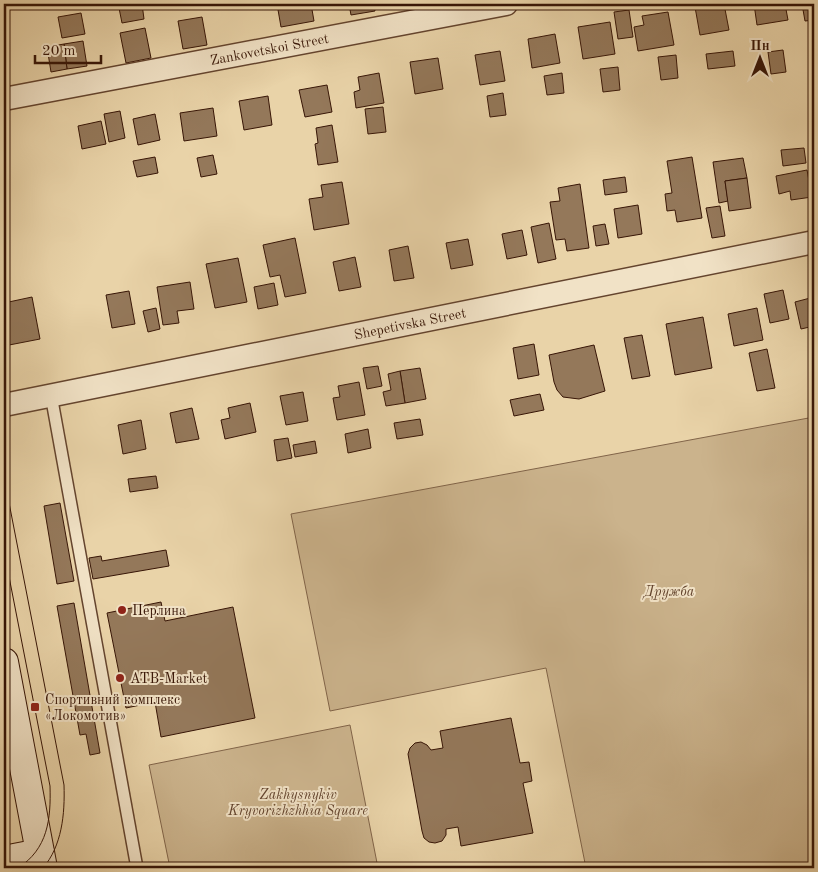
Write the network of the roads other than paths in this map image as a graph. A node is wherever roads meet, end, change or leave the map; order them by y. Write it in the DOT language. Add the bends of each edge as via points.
graph roads {
  1 [pos="506,4"];
  2 [pos="4,99"];
  3 [pos="814,242"];
  4 [pos="51,395"];
  5 [pos="4,405"];
  6 [pos="4,662"];
  7 [pos="4,860"];
  8 [pos="42,861"];
  9 [pos="138,868"];
  1 -- 2 [label="street, Zankovetskoi Street"];
  3 -- 4 [label="street, Shepetivska Street"];
  4 -- 5 [label="street, Shepetivska Street"];
  4 -- 9 [label="lane"];
  6 -- 8 [label="main road"];
  7 -- 8 [label="main road"];
}
